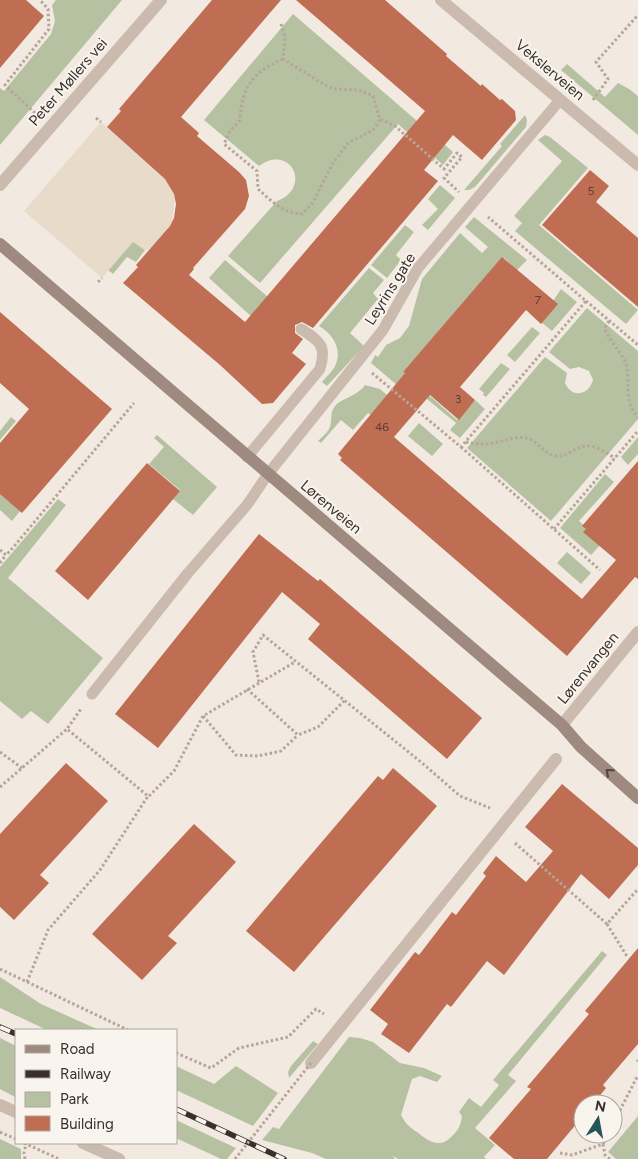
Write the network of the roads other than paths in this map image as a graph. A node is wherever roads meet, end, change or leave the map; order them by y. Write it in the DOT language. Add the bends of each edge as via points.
graph roads {
  1 [pos="161,0"];
  2 [pos="441,0"];
  3 [pos="560,100"];
  4 [pos="638,165"];
  5 [pos="0,185"];
  6 [pos="0,244"];
  7 [pos="301,329"];
  8 [pos="247,456"];
  9 [pos="268,474"];
  10 [pos="638,632"];
  11 [pos="92,694"];
  12 [pos="562,725"];
  13 [pos="556,758"];
  14 [pos="638,798"];
  15 [pos="311,1063"];
  16 [pos="0,1105"];
  17 [pos="15,1112"];
  18 [pos="85,1144"];
  19 [pos="118,1159"];
  1 -- 5 [label="street, Peter Møllers vei"];
  2 -- 3 [label="street, Vekslerveien"];
  3 -- 4 [label="street, Vekslerveien"];
  3 -- 9 [label="lane, Leyrins gate" via="418,268 383,330"];
  6 -- 8 [label="street, Lørenveien"];
  7 -- 8 [label="lane" via="321,344 323,358 320,369"];
  8 -- 9 [label="street, Lørenveien"];
  9 -- 11 [label="lane, Leyrins gate"];
  9 -- 12 [label="street, Lørenveien"];
  10 -- 12 [label="street, Lørenvangen"];
  14 -- 12 [label="street, Lørenveien, one-way" via="581,747"];
  13 -- 15 [label="street"];
  16 -- 17 [label="street"];
  18 -- 19 [label="street"];
}
